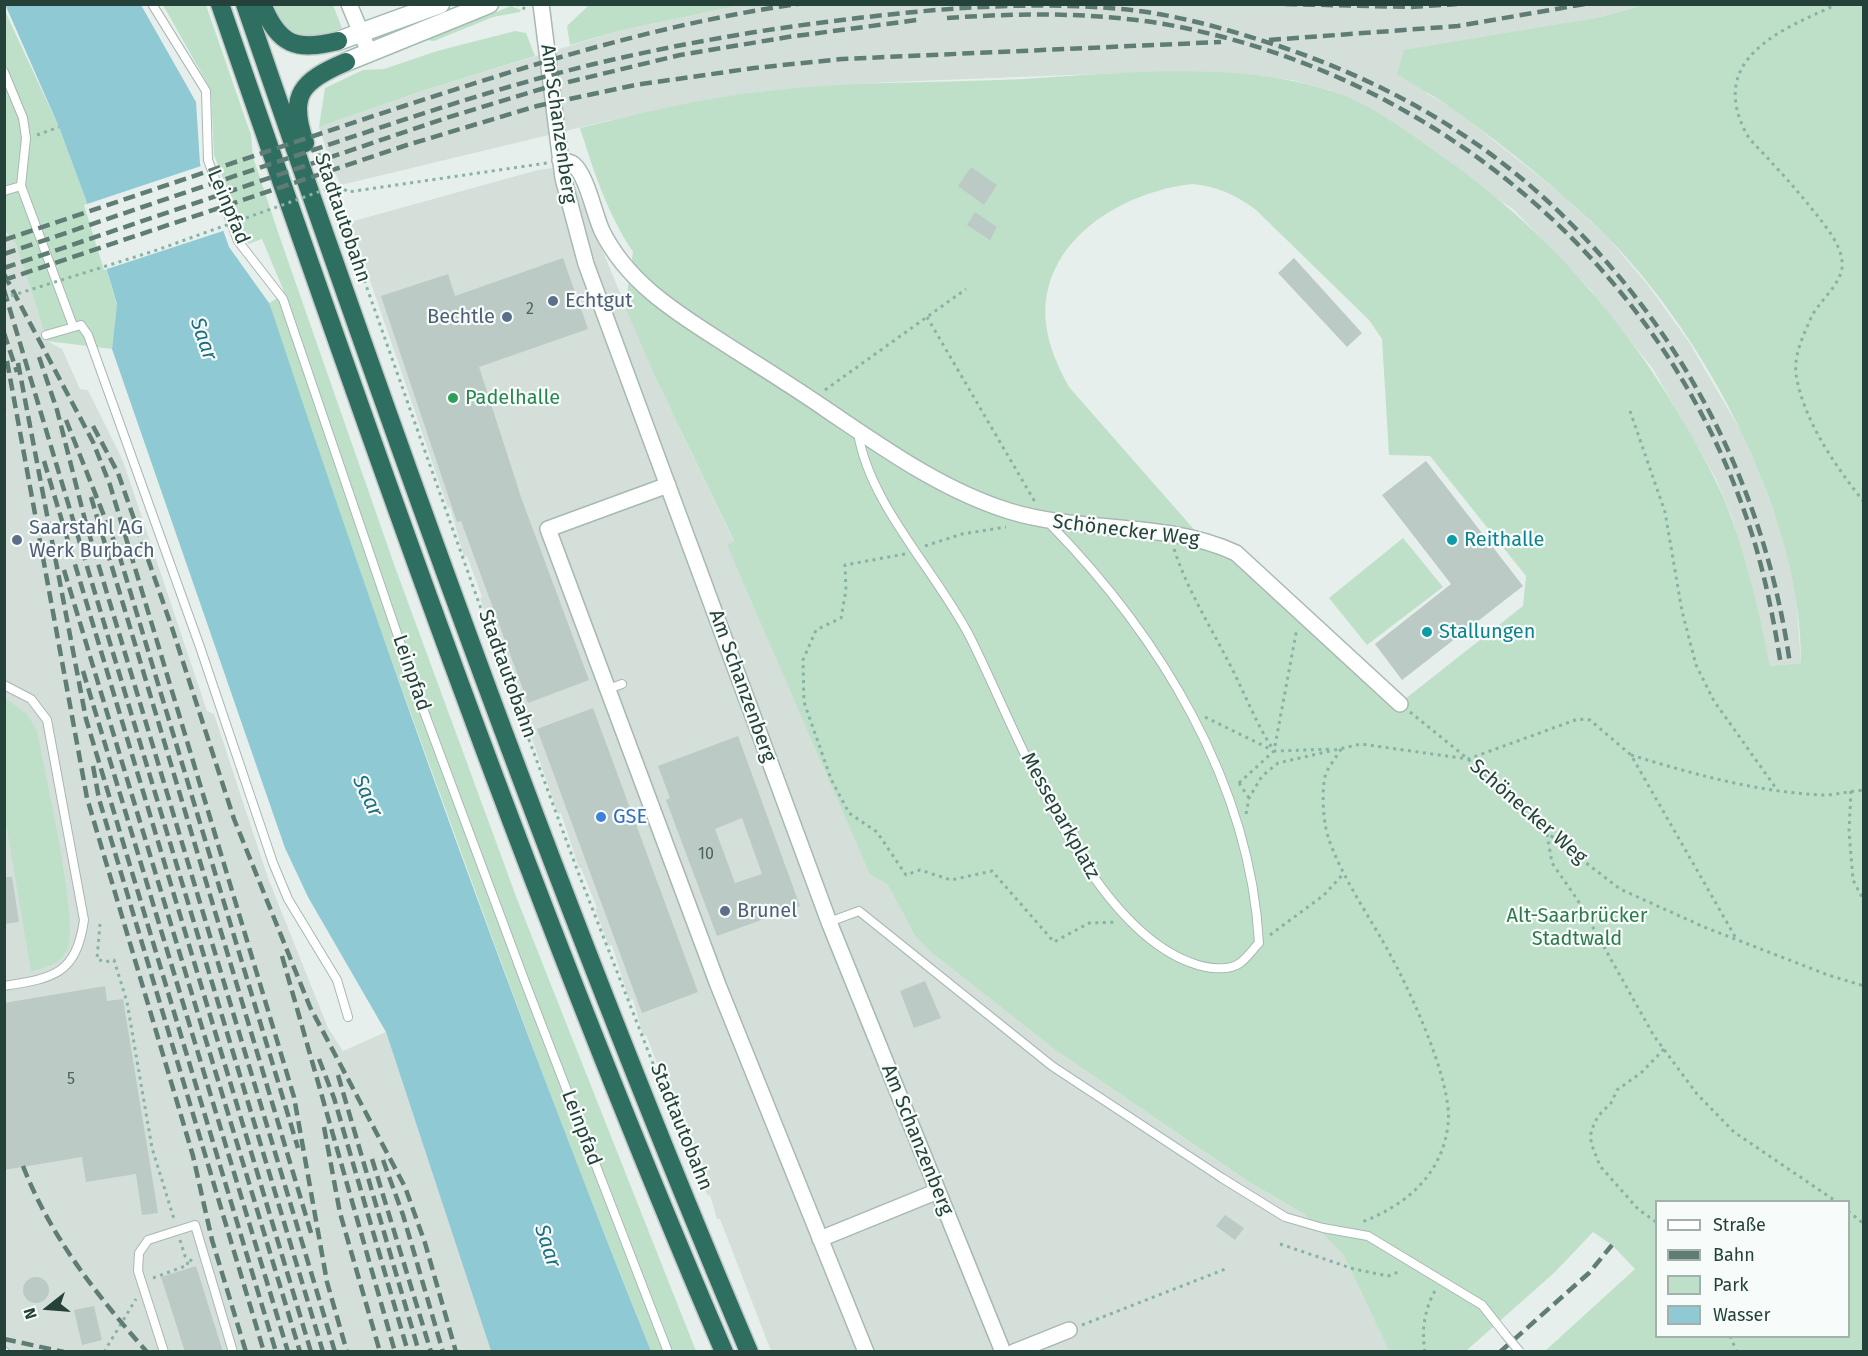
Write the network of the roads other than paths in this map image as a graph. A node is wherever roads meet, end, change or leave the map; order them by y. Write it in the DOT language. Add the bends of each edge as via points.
graph roads {
  1 [pos="152,4"];
  2 [pos="220,4"];
  3 [pos="245,4"];
  4 [pos="262,4"];
  5 [pos="349,4"];
  6 [pos="440,4"];
  7 [pos="489,4"];
  8 [pos="541,4"];
  9 [pos="361,32"];
  10 [pos="338,41"];
  11 [pos="369,52"];
  12 [pos="346,62"];
  13 [pos="4,72"];
  14 [pos="560,160"];
  15 [pos="21,186"];
  16 [pos="4,191"];
  17 [pos="334,264"];
  18 [pos="73,326"];
  19 [pos="46,335"];
  20 [pos="857,430"];
  21 [pos="668,485"];
  22 [pos="1047,521"];
  23 [pos="4,685"];
  24 [pos="1400,704"];
  25 [pos="830,922"];
  26 [pos="4,986"];
  27 [pos="348,1017"];
  28 [pos="938,1191"];
  29 [pos="820,1239"];
  30 [pos="1069,1330"];
  31 [pos="164,1352"];
  32 [pos="233,1352"];
  33 [pos="668,1352"];
  34 [pos="724,1352"];
  35 [pos="749,1352"];
  36 [pos="866,1352"];
  37 [pos="1004,1352"];
  38 [pos="1014,1352"];
  39 [pos="1520,1352"];
  1 -- 33 [label="lane, Leinpfad" via="206,91 208,160 238,241 283,299 419,698"];
  2 -- 34 [label="highway" via="380,460 538,889"];
  3 -- 17 [label="highway, Stadtautobahn"];
  4 -- 10 [label="highway" via="270,24 284,39 300,46"];
  5 -- 9 [label="street"];
  6 -- 9 [label="main road"];
  7 -- 11 [label="main road"];
  8 -- 14 [label="street, Am Schanzenberg"];
  9 -- 10 [label="main road"];
  9 -- 11 [label="street"];
  11 -- 12 [label="main road"];
  12 -- 17 [label="highway" via="311,82 299,96 296,110 326,207"];
  13 -- 15 [label="lane" via="23,118 26,138"];
  14 -- 20 [label="street, Schönecker Weg" via="573,164 581,175 603,232 637,280 679,314"];
  14 -- 21 [label="street, Am Schanzenberg" via="586,264"];
  15 -- 16 [label="lane"];
  15 -- 18 [label="lane"];
  17 -- 35 [label="highway, Stadtautobahn" via="560,879"];
  18 -- 19 [label="lane"];
  18 -- 27 [label="lane" via="81,325 88,335 273,863 288,899 337,980"];
  20 -- 22 [label="street, Schönecker Weg" via="952,488"];
  20 -- 22 [label="lane, Messeparkplatz" via="861,454 875,489 971,639 1004,712 1101,890 1164,951 1209,969 1239,965 1259,943 1256,899 1243,838 1190,709 1120,605"];
  21 -- 25 [label="street, Am Schanzenberg"];
  21 -- 29 [label="street" via="548,529 615,686 722,996"];
  22 -- 24 [label="street, Schönecker Weg" via="1167,532 1204,540 1236,553"];
  23 -- 26 [label="lane" via="31,699 47,720 84,920 81,941 68,966 50,976"];
  25 -- 28 [label="street, Am Schanzenberg"];
  25 -- 39 [label="lane, bridge" via="859,911 1052,1066 1285,1217 1368,1236 1442,1280 1482,1305"];
  28 -- 29 [label="street"];
  28 -- 37 [label="street, Am Schanzenberg"];
  29 -- 36 [label="street"];
  30 -- 38 [label="street"];
  31 -- 32 [label="lane" via="138,1271 139,1253 148,1240 195,1225"];
}
